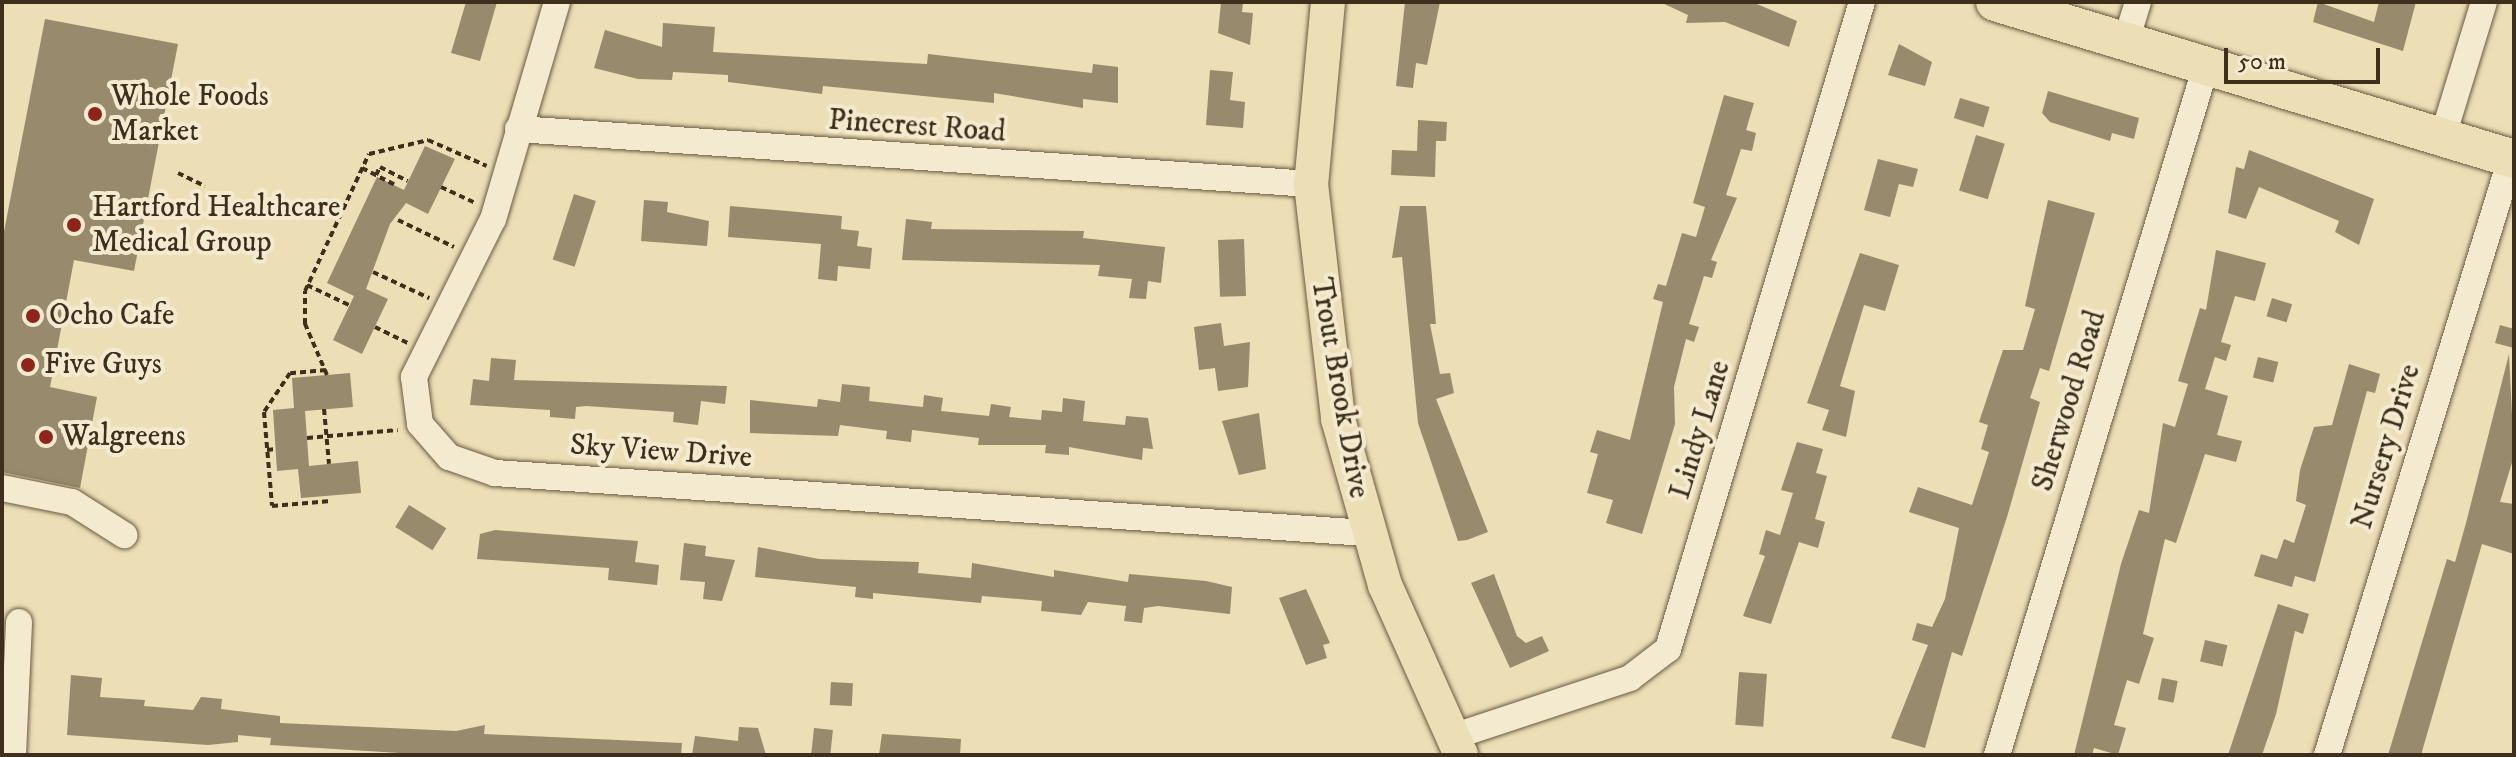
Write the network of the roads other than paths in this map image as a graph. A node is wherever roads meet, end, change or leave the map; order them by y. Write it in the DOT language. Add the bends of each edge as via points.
graph roads {
  1 [pos="557,2"];
  2 [pos="1328,2"];
  3 [pos="1862,2"];
  4 [pos="1995,2"];
  5 [pos="2138,2"];
  6 [pos="2484,2"];
  7 [pos="2126,41"];
  8 [pos="2206,66"];
  9 [pos="518,129"];
  10 [pos="2443,136"];
  11 [pos="2513,158"];
  12 [pos="1311,184"];
  13 [pos="14,490"];
  14 [pos="1366,533"];
  15 [pos="124,535"];
  16 [pos="19,622"];
  17 [pos="1457,746"];
  18 [pos="13,755"];
  19 [pos="1997,755"];
  20 [pos="2327,755"];
  1 -- 9 [label="street, Sky View Drive"];
  2 -- 12 [label="main road, Trout Brook Drive"];
  3 -- 17 [label="street, Lindy Lane" via="1668,649 1630,678"];
  4 -- 7 [label="highway"];
  5 -- 7 [label="street"];
  6 -- 10 [label="street"];
  7 -- 8 [label="highway"];
  8 -- 10 [label="highway"];
  8 -- 19 [label="street, Sherwood Road"];
  9 -- 12 [label="street, Pinecrest Road"];
  9 -- 14 [label="street, Sky View Drive" via="493,219 414,377 420,424 438,449 464,465 495,473"];
  10 -- 11 [label="highway"];
  11 -- 20 [label="street, Nursery Drive"];
  12 -- 14 [label="main road, Trout Brook Drive" via="1325,342"];
  13 -- 15 [label="street" via="103,517"];
  14 -- 17 [label="main road, Trout Brook Drive"];
  16 -- 18 [label="street"];
}
